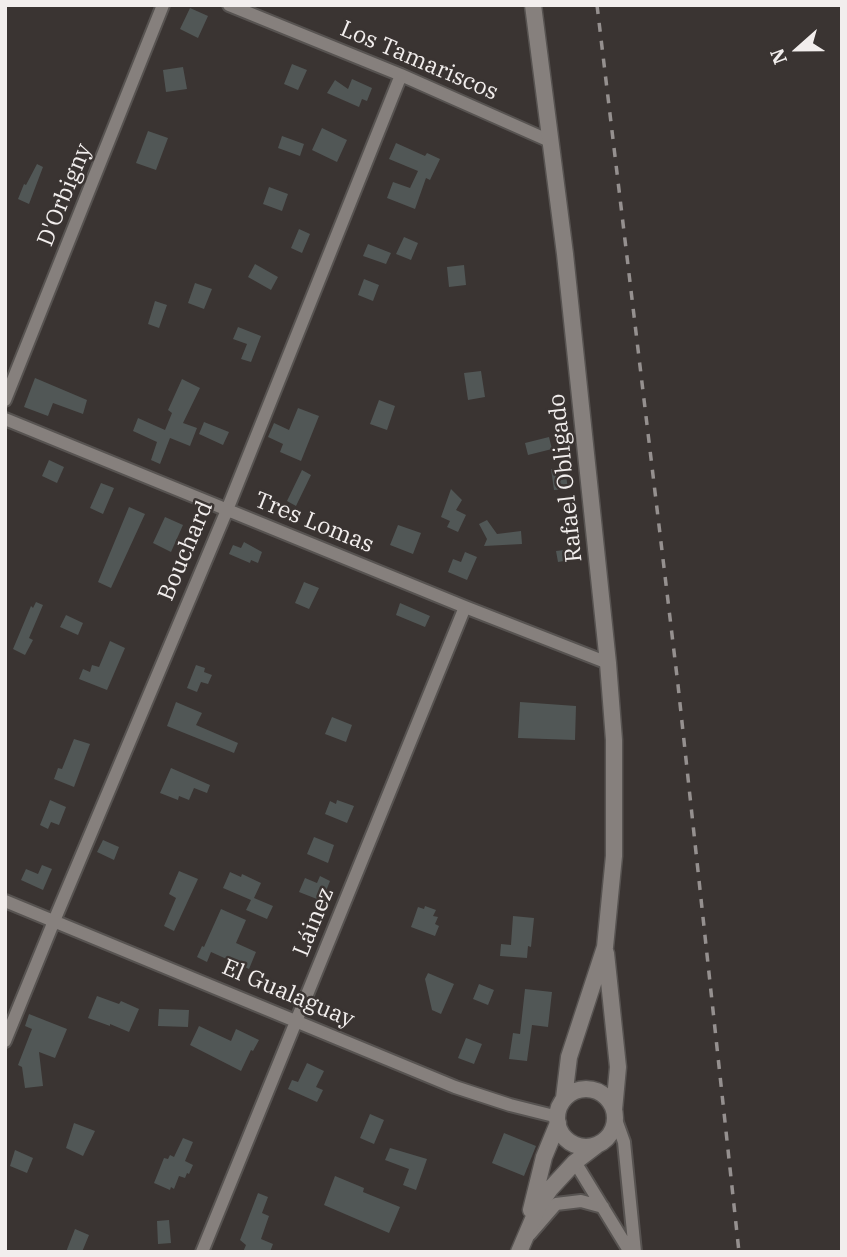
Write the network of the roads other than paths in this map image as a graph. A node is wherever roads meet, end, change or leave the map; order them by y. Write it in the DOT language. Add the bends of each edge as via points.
graph roads {
  1 [pos="163,5"];
  2 [pos="229,5"];
  3 [pos="533,5"];
  4 [pos="401,75"];
  5 [pos="552,142"];
  6 [pos="5,400"];
  7 [pos="5,419"];
  8 [pos="227,510"];
  9 [pos="465,607"];
  10 [pos="608,663"];
  11 [pos="5,901"];
  12 [pos="54,920"];
  13 [pos="605,947"];
  14 [pos="296,1020"];
  15 [pos="5,1041"];
  16 [pos="565,1098"];
  17 [pos="615,1114"];
  18 [pos="558,1120"];
  19 [pos="598,1144"];
  20 [pos="575,1162"];
  21 [pos="603,1207"];
  22 [pos="520,1247"];
  23 [pos="201,1252"];
  24 [pos="633,1252"];
  1 -- 6 [label="street, D'Orbigny"];
  2 -- 4 [label="street, Los Tamariscos"];
  3 -- 5 [label="street, Rafael Obligado"];
  4 -- 5 [label="street, Los Tamariscos"];
  4 -- 8 [label="street, Bouchard"];
  5 -- 10 [label="street, Rafael Obligado"];
  7 -- 8 [label="street, Tres Lomas"];
  8 -- 9 [label="street, Tres Lomas"];
  8 -- 12 [label="street, Bouchard"];
  9 -- 10 [label="street, Tres Lomas"];
  9 -- 14 [label="street, Láinez"];
  10 -- 13 [label="street, Rafael Obligado" via="615,817"];
  11 -- 12 [label="street, El Gualaguay"];
  12 -- 14 [label="street, El Gualaguay"];
  12 -- 15 [label="street, Bouchard"];
  13 -- 16 [label="street, Rafael Obligado" via="569,1057"];
  13 -- 17 [label="street, Rafael Obligado" via="618,1067"];
  14 -- 18 [label="street, El Gualaguay" via="455,1087"];
  14 -- 23 [label="street, Láinez"];
  16 -- 17 [label="street" via="591,1089 603,1094"];
  16 -- 18 [label="street"];
  17 -- 19 [label="street" via="611,1133"];
  17 -- 24 [label="street" via="624,1142"];
  18 -- 19 [label="street" via="570,1141 580,1146"];
  18 -- 22 [label="street"];
  19 -- 20 [label="street"];
  20 -- 21 [label="street"];
  20 -- 22 [label="street" via="539,1205"];
  21 -- 22 [label="street" via="581,1201 556,1204"];
  21 -- 24 [label="street"];
}
